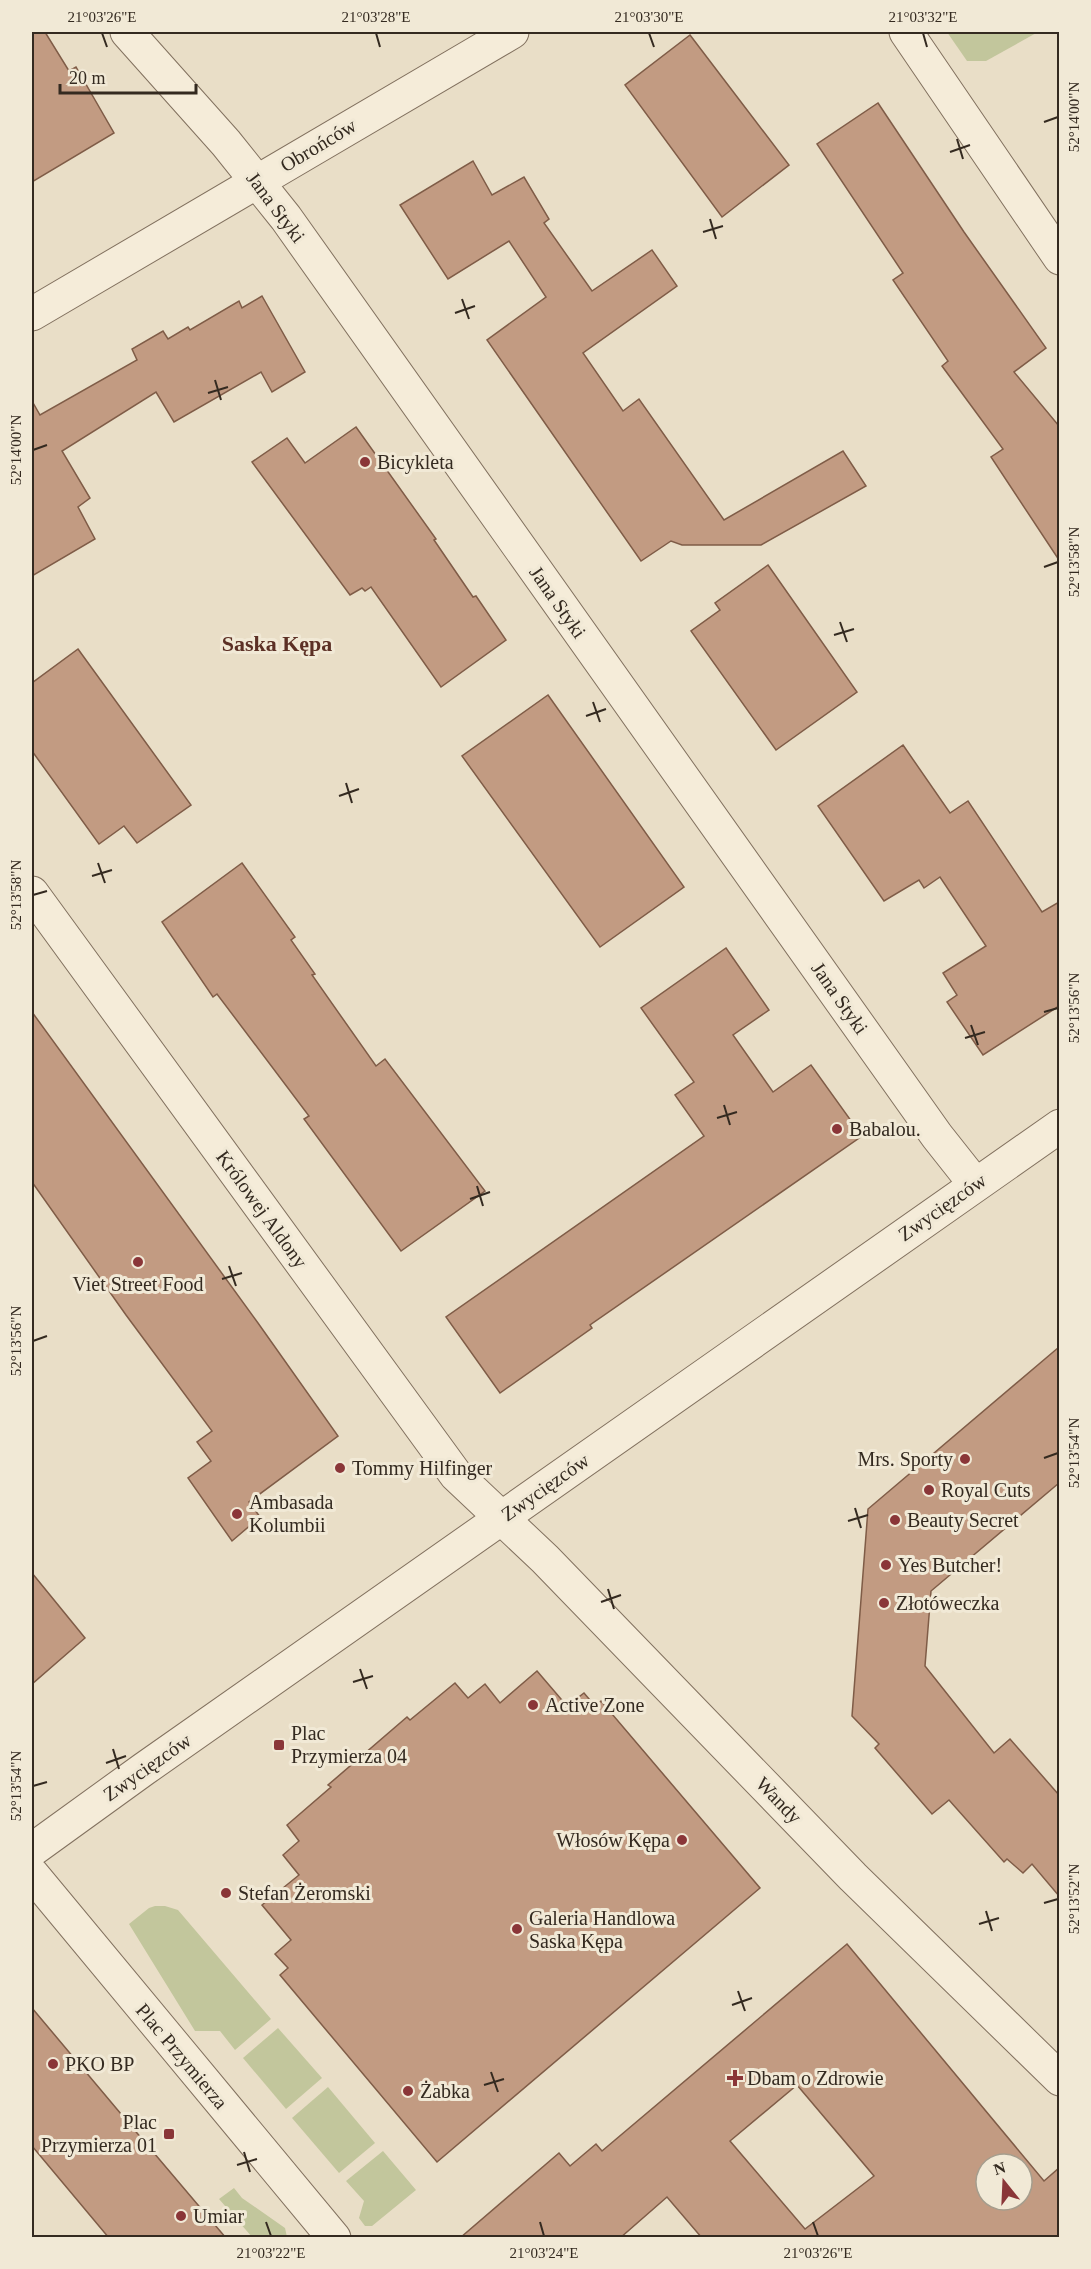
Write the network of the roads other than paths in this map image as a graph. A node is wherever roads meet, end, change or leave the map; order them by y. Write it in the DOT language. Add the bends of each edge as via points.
graph roads {
  1 [pos="127,32"];
  2 [pos="512,32"];
  3 [pos="906,32"];
  4 [pos="257,182"];
  5 [pos="1059,258"];
  6 [pos="32,314"];
  7 [pos="32,893"];
  8 [pos="1059,1126"];
  9 [pos="975,1184"];
  10 [pos="502,1518"];
  11 [pos="32,1850"];
  12 [pos="32,1874"];
  13 [pos="1059,2079"];
  14 [pos="334,2238"];
  1 -- 4 [label="street, Jana Styki"];
  2 -- 4 [label="street, Obrońców"];
  3 -- 5 [label="street"];
  4 -- 6 [label="street, Obrońców"];
  4 -- 9 [label="street, Jana Styki"];
  7 -- 10 [label="street, Królowej Aldony" via="456,1475"];
  8 -- 9 [label="street, Zwycięzców"];
  9 -- 10 [label="street, Zwycięzców"];
  10 -- 11 [label="street, Zwycięzców"];
  10 -- 13 [label="street, Wandy" via="853,1876"];
  12 -- 14 [label="street, Plac Przymierza"];
}
